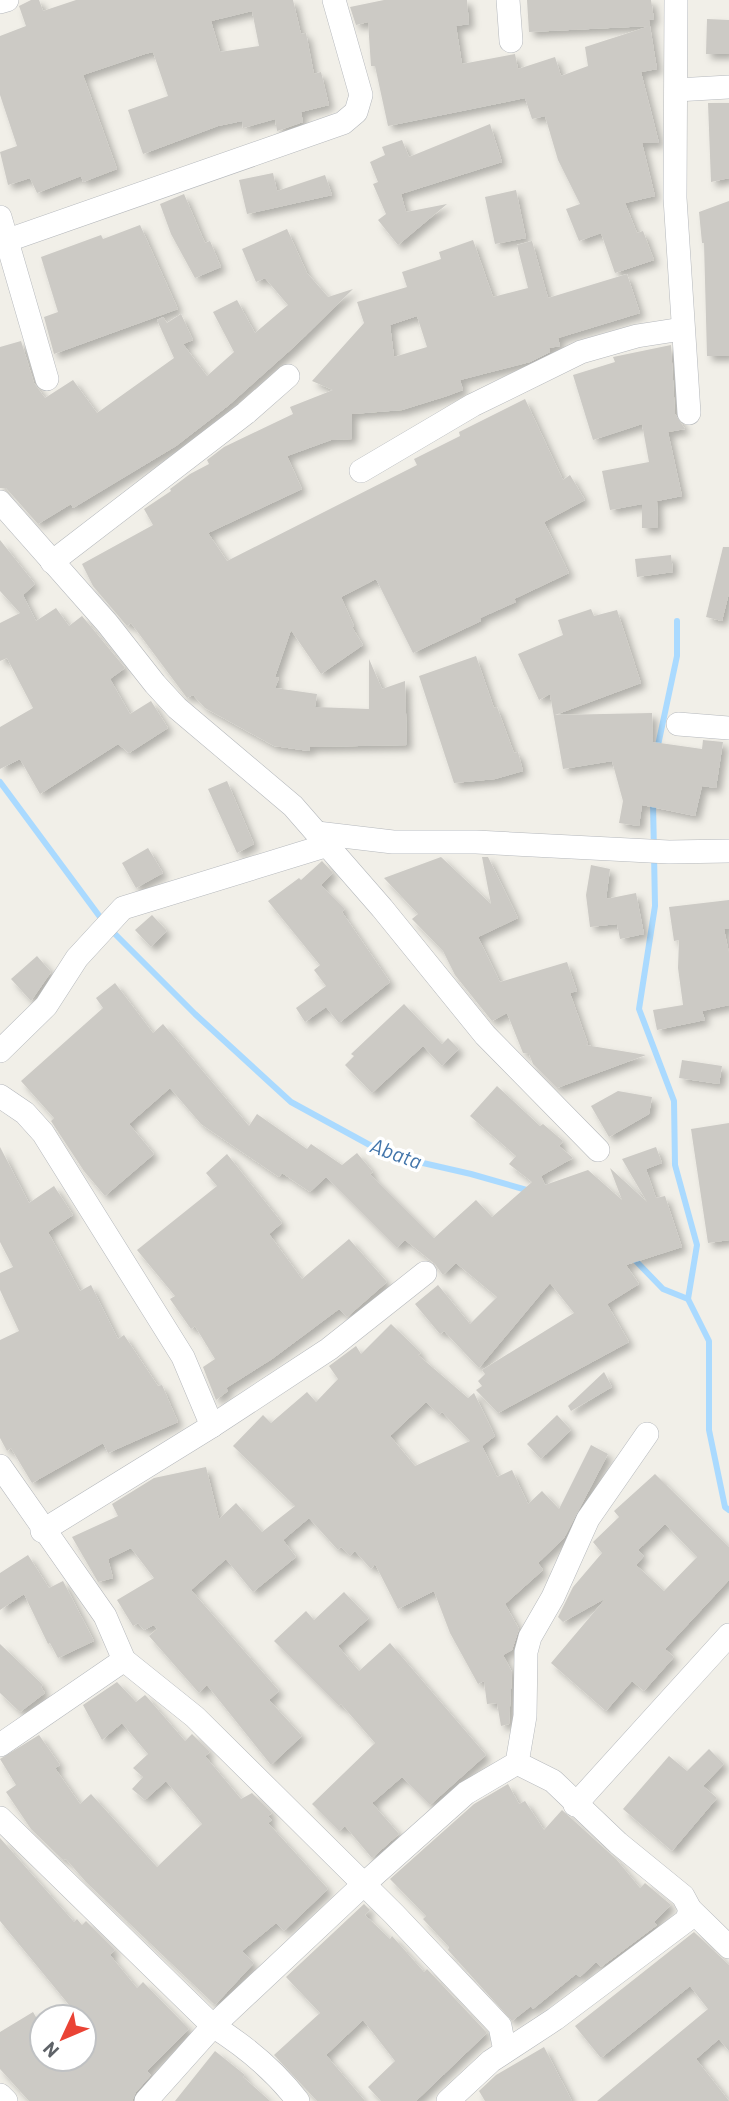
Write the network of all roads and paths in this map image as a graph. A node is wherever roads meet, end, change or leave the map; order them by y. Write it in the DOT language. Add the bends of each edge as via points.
graph roads {
  1 [pos="7,0"];
  2 [pos="334,0"];
  3 [pos="508,0"];
  4 [pos="676,0"];
  5 [pos="0,2"];
  6 [pos="511,41"];
  7 [pos="729,87"];
  8 [pos="676,90"];
  9 [pos="0,217"];
  10 [pos="3,242"];
  11 [pos="682,329"];
  12 [pos="289,376"];
  13 [pos="47,379"];
  14 [pos="689,413"];
  15 [pos="361,471"];
  16 [pos="0,502"];
  17 [pos="52,562"];
  18 [pos="678,724"];
  19 [pos="729,728"];
  20 [pos="323,839"];
  21 [pos="729,851"];
  22 [pos="0,1051"];
  23 [pos="0,1096"];
  24 [pos="598,1150"];
  25 [pos="425,1273"];
  26 [pos="212,1426"];
  27 [pos="647,1434"];
  28 [pos="0,1466"];
  29 [pos="42,1531"];
  30 [pos="729,1635"];
  31 [pos="124,1660"];
  32 [pos="0,1745"];
  33 [pos="517,1763"];
  34 [pos="575,1805"];
  35 [pos="0,1818"];
  36 [pos="363,1885"];
  37 [pos="690,1909"];
  38 [pos="729,1947"];
  39 [pos="213,2026"];
  40 [pos="505,2052"];
  41 [pos="0,2095"];
  42 [pos="6,2101"];
  43 [pos="146,2101"];
  44 [pos="298,2101"];
  45 [pos="448,2101"];
  1 -- 5 [label="street"];
  2 -- 10 [label="street" via="360,95 356,112 342,123"];
  3 -- 6 [label="street"];
  4 -- 8 [label="street"];
  7 -- 8 [label="street"];
  8 -- 11 [label="street" via="675,198"];
  9 -- 10 [label="street"];
  10 -- 13 [label="street"];
  11 -- 14 [label="street"];
  11 -- 15 [label="street" via="581,352 473,405"];
  12 -- 17 [label="street"];
  16 -- 17 [label="street"];
  17 -- 20 [label="street" via="177,708 270,783"];
  18 -- 19 [label="street"];
  20 -- 21 [label="street"];
  20 -- 22 [label="street" via="123,908 77,958 46,1006"];
  20 -- 24 [label="street" via="485,1035"];
  23 -- 26 [label="street" via="43,1133 183,1357"];
  25 -- 26 [label="street" via="329,1349"];
  26 -- 29 [label="street"];
  27 -- 33 [label="street" via="588,1519 530,1637"];
  28 -- 29 [label="street"];
  29 -- 31 [label="street" via="105,1616"];
  30 -- 34 [label="street"];
  31 -- 32 [label="street"];
  31 -- 36 [label="street" via="195,1717"];
  33 -- 34 [label="street" via="553,1781"];
  33 -- 36 [label="street" via="466,1793"];
  34 -- 37 [label="street" via="683,1896"];
  35 -- 39 [label="street"];
  36 -- 39 [label="street"];
  36 -- 40 [label="street" via="500,2026"];
  37 -- 38 [label="street"];
  37 -- 40 [label="street" via="687,1920"];
  39 -- 43 [label="street"];
  39 -- 44 [label="street" via="239,2043"];
  40 -- 45 [label="street"];
  41 -- 42 [label="street"];
}
